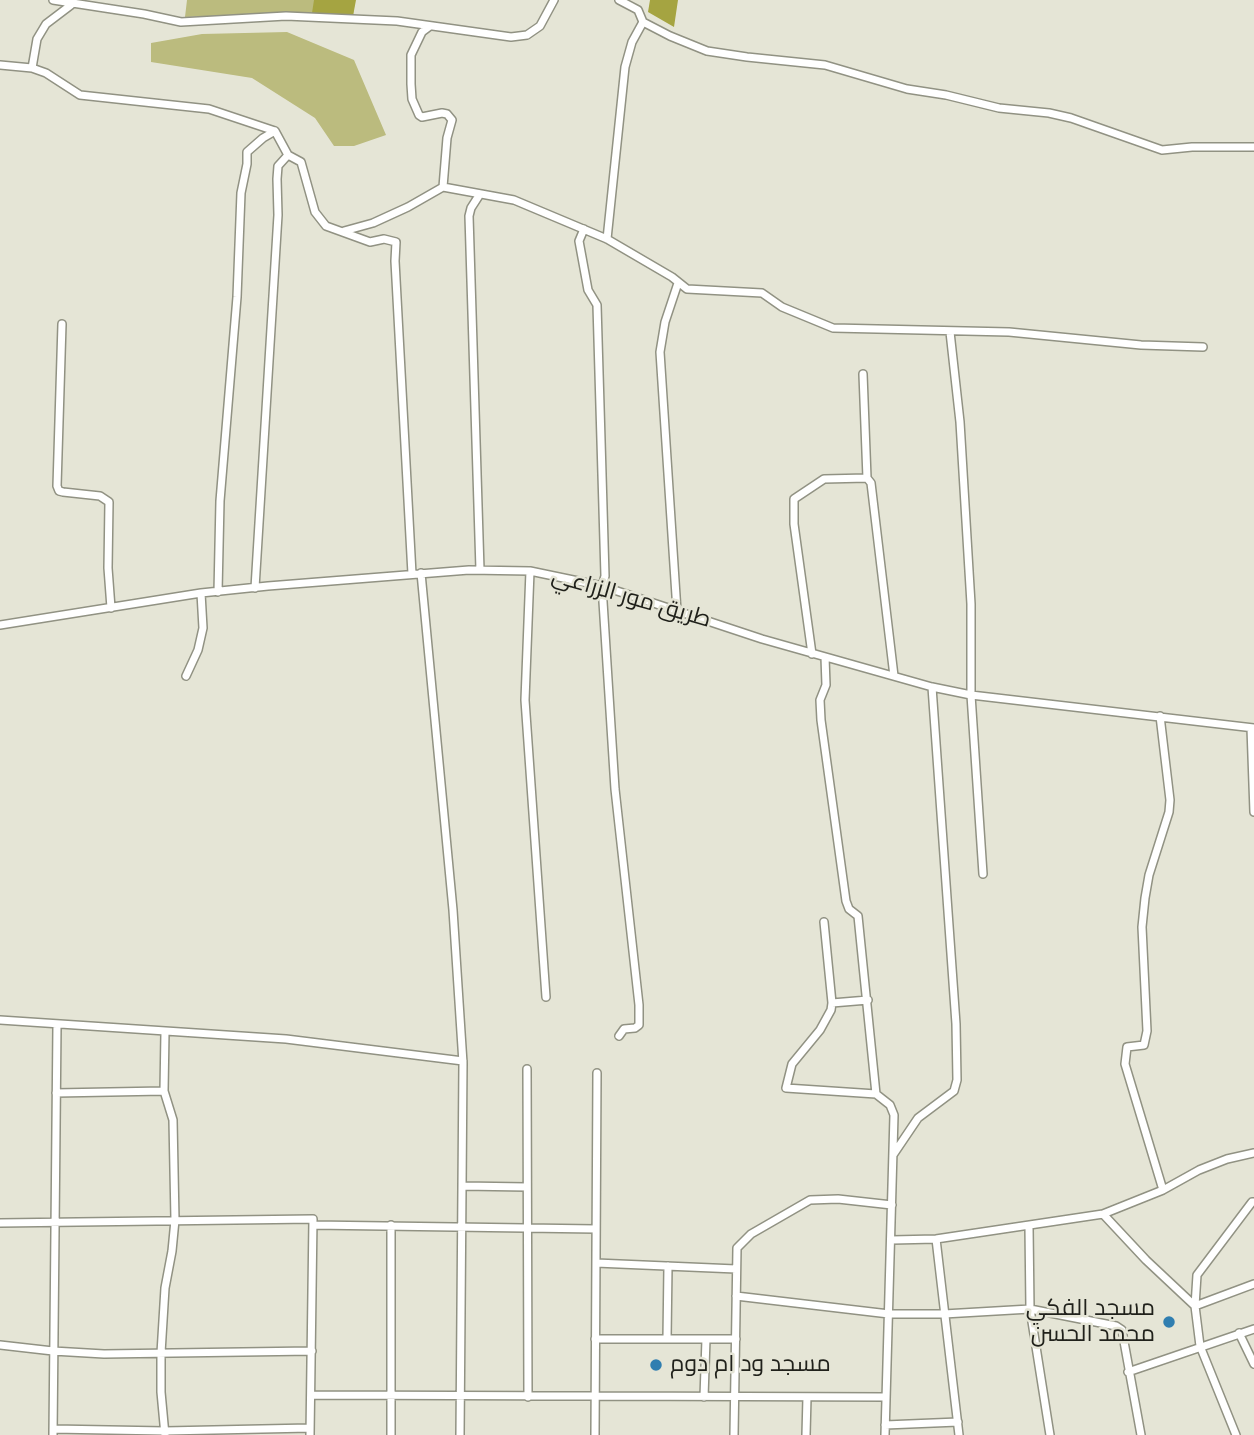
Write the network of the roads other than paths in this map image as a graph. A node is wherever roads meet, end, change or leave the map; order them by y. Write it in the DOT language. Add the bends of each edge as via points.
graph roads {
  1 [pos="53,0"];
  2 [pos="554,0"];
  3 [pos="619,0"];
  4 [pos="71,5"];
  5 [pos="643,22"];
  6 [pos="430,26"];
  7 [pos="0,65"];
  8 [pos="32,68"];
  9 [pos="275,131"];
  10 [pos="1254,147"];
  11 [pos="288,155"];
  12 [pos="443,187"];
  13 [pos="480,194"];
  14 [pos="584,229"];
  15 [pos="344,232"];
  16 [pos="607,239"];
  17 [pos="678,283"];
  18 [pos="62,324"];
  19 [pos="950,332"];
  20 [pos="1203,347"];
  21 [pos="863,374"];
  22 [pos="867,478"];
  23 [pos="480,570"];
  24 [pos="530,570"];
  25 [pos="416,573"];
  26 [pos="602,586"];
  27 [pos="255,588"];
  28 [pos="218,592"];
  29 [pos="201,593"];
  30 [pos="111,608"];
  31 [pos="677,611"];
  32 [pos="0,625"];
  33 [pos="812,653"];
  34 [pos="825,657"];
  35 [pos="186,676"];
  36 [pos="894,676"];
  37 [pos="932,687"];
  38 [pos="971,695"];
  39 [pos="1160,716"];
  40 [pos="1253,728"];
  41 [pos="1254,812"];
  42 [pos="983,874"];
  43 [pos="824,922"];
  44 [pos="546,997"];
  45 [pos="868,1000"];
  46 [pos="832,1003"];
  47 [pos="0,1020"];
  48 [pos="57,1025"];
  49 [pos="165,1032"];
  50 [pos="619,1036"];
  51 [pos="463,1061"];
  52 [pos="527,1069"];
  53 [pos="597,1073"];
  54 [pos="164,1091"];
  55 [pos="56,1093"];
  56 [pos="876,1094"];
  57 [pos="1254,1153"];
  58 [pos="893,1155"];
  59 [pos="462,1186"];
  60 [pos="527,1187"];
  61 [pos="1163,1190"];
  62 [pos="1254,1202"];
  63 [pos="892,1205"];
  64 [pos="1104,1214"];
  65 [pos="175,1220"];
  66 [pos="0,1223"];
  67 [pos="54,1223"];
  68 [pos="313,1225"];
  69 [pos="391,1226"];
  70 [pos="462,1226"];
  71 [pos="527,1226"];
  72 [pos="1029,1227"];
  73 [pos="596,1229"];
  74 [pos="936,1239"];
  75 [pos="892,1240"];
  76 [pos="596,1263"];
  77 [pos="668,1266"];
  78 [pos="736,1269"];
  79 [pos="1254,1284"];
  80 [pos="736,1296"];
  81 [pos="1195,1306"];
  82 [pos="1030,1309"];
  83 [pos="889,1314"];
  84 [pos="944,1314"];
  85 [pos="1254,1329"];
  86 [pos="1239,1333"];
  87 [pos="595,1339"];
  88 [pos="667,1339"];
  89 [pos="706,1339"];
  90 [pos="736,1339"];
  91 [pos="0,1345"];
  92 [pos="1200,1346"];
  93 [pos="53,1351"];
  94 [pos="312,1351"];
  95 [pos="161,1353"];
  96 [pos="1254,1364"];
  97 [pos="1128,1372"];
  98 [pos="311,1395"];
  99 [pos="391,1395"];
  100 [pos="461,1397"];
  101 [pos="528,1397"];
  102 [pos="595,1397"];
  103 [pos="704,1397"];
  104 [pos="734,1397"];
  105 [pos="807,1397"];
  106 [pos="886,1397"];
  107 [pos="958,1422"];
  108 [pos="886,1425"];
  109 [pos="53,1432"];
  110 [pos="310,1432"];
  111 [pos="165,1433"];
  112 [pos="391,1435"];
  113 [pos="460,1435"];
  114 [pos="595,1435"];
  115 [pos="734,1435"];
  116 [pos="806,1435"];
  117 [pos="885,1435"];
  118 [pos="960,1435"];
  119 [pos="1050,1435"];
  120 [pos="1141,1435"];
  121 [pos="1236,1435"];
  1 -- 4 [label="street"];
  2 -- 6 [label="street" via="540,26 527,36"];
  3 -- 5 [label="street" via="638,10"];
  4 -- 6 [label="street" via="181,22 286,16 397,20"];
  4 -- 8 [label="street" via="46,24 37,39"];
  5 -- 10 [label="street" via="707,51 825,65 907,89 1049,113 1162,149"];
  5 -- 16 [label="street" via="625,67"];
  6 -- 12 [label="street" via="411,55 412,99 422,117 442,113 452,120"];
  7 -- 8 [label="street"];
  8 -- 9 [label="street" via="80,95 209,109"];
  9 -- 11 [label="street"];
  9 -- 28 [label="street" via="247,152 240,193"];
  11 -- 15 [label="street" via="301,162 315,212 326,226"];
  11 -- 27 [label="street" via="278,166 277,179"];
  12 -- 13 [label="street"];
  12 -- 15 [label="street" via="373,223"];
  13 -- 14 [label="street" via="514,200"];
  13 -- 23 [label="street" via="469,216"];
  14 -- 16 [label="street"];
  14 -- 26 [label="street" via="579,241 581,254 588,290 597,305 606,576"];
  15 -- 25 [label="street" via="370,242 396,242"];
  16 -- 17 [label="street"];
  17 -- 19 [label="street" via="691,290 762,293 782,307 833,328"];
  17 -- 31 [label="street" via="660,352"];
  18 -- 30 [label="street" via="57,486 59,491 100,496 109,502"];
  19 -- 20 [label="street"];
  19 -- 38 [label="street" via="960,422"];
  21 -- 22 [label="street"];
  22 -- 33 [label="street" via="824,479 793,499"];
  22 -- 36 [label="street"];
  23 -- 24 [label="street, طريق مور الزراعي"];
  23 -- 25 [label="street, طريق مور الزراعي"];
  24 -- 26 [label="street, طريق مور الزراعي"];
  24 -- 44 [label="street" via="525,700"];
  25 -- 27 [label="street, طريق مور الزراعي"];
  25 -- 51 [label="street" via="453,910"];
  26 -- 31 [label="street, طريق مور الزراعي"];
  26 -- 50 [label="street" via="615,789 639,1005 639,1025"];
  27 -- 28 [label="street, طريق مور الزراعي"];
  28 -- 29 [label="street, طريق مور الزراعي"];
  29 -- 30 [label="street, طريق مور الزراعي"];
  29 -- 35 [label="street" via="203,628"];
  30 -- 32 [label="street, طريق مور الزراعي"];
  31 -- 33 [label="street, طريق مور الزراعي"];
  33 -- 34 [label="street, طريق مور الزراعي"];
  34 -- 36 [label="street, طريق مور الزراعي"];
  34 -- 45 [label="street" via="821,720 846,901 858,916"];
  36 -- 37 [label="street, طريق مور الزراعي"];
  37 -- 38 [label="street, طريق مور الزراعي"];
  37 -- 58 [label="street" via="957,1080 954,1091 918,1118"];
  38 -- 39 [label="street, طريق مور الزراعي"];
  38 -- 42 [label="street"];
  39 -- 40 [label="street, طريق مور الزراعي"];
  39 -- 61 [label="street" via="1170,800 1144,898 1147,1031 1144,1045 1127,1047 1125,1064"];
  40 -- 41 [label="street"];
  43 -- 46 [label="street"];
  45 -- 46 [label="street"];
  45 -- 56 [label="street"];
  46 -- 56 [label="street" via="820,1030 792,1064 786,1088"];
  47 -- 48 [label="street"];
  48 -- 49 [label="street"];
  48 -- 55 [label="street"];
  49 -- 51 [label="street" via="286,1038"];
  49 -- 54 [label="street"];
  51 -- 59 [label="street"];
  52 -- 60 [label="street"];
  53 -- 73 [label="street"];
  54 -- 55 [label="street"];
  54 -- 65 [label="street" via="173,1120"];
  55 -- 67 [label="street"];
  56 -- 58 [label="street" via="894,1115"];
  57 -- 61 [label="street" via="1199,1170"];
  58 -- 63 [label="street"];
  59 -- 60 [label="street"];
  59 -- 70 [label="street"];
  60 -- 71 [label="street"];
  61 -- 64 [label="street"];
  62 -- 81 [label="street" via="1197,1275"];
  63 -- 75 [label="street"];
  63 -- 78 [label="street" via="838,1199 803,1202 737,1248"];
  64 -- 72 [label="street"];
  64 -- 81 [label="street"];
  65 -- 67 [label="street"];
  65 -- 68 [label="street" via="313,1219"];
  65 -- 95 [label="street"];
  66 -- 67 [label="street"];
  67 -- 93 [label="street"];
  68 -- 69 [label="street"];
  68 -- 94 [label="street"];
  69 -- 70 [label="street"];
  69 -- 99 [label="street"];
  70 -- 71 [label="street"];
  70 -- 100 [label="street"];
  71 -- 73 [label="street"];
  71 -- 101 [label="street"];
  72 -- 74 [label="street"];
  72 -- 82 [label="street"];
  73 -- 76 [label="street"];
  74 -- 75 [label="street"];
  74 -- 84 [label="street"];
  75 -- 83 [label="street"];
  76 -- 77 [label="street"];
  76 -- 87 [label="street"];
  77 -- 78 [label="street"];
  77 -- 88 [label="street"];
  78 -- 80 [label="street"];
  79 -- 81 [label="street"];
  80 -- 83 [label="street"];
  80 -- 90 [label="street"];
  81 -- 92 [label="street"];
  82 -- 84 [label="street"];
  82 -- 97 [label="street" via="1116,1326 1122,1330"];
  82 -- 119 [label="street"];
  83 -- 84 [label="street"];
  83 -- 106 [label="street"];
  84 -- 107 [label="street"];
  85 -- 86 [label="street"];
  86 -- 92 [label="street"];
  86 -- 96 [label="street"];
  87 -- 88 [label="street"];
  87 -- 102 [label="street"];
  88 -- 89 [label="street"];
  89 -- 90 [label="street"];
  89 -- 103 [label="street"];
  90 -- 104 [label="street"];
  91 -- 93 [label="street"];
  92 -- 97 [label="street"];
  92 -- 121 [label="street"];
  93 -- 95 [label="street"];
  93 -- 109 [label="street"];
  94 -- 95 [label="street"];
  94 -- 98 [label="street"];
  95 -- 111 [label="street"];
  97 -- 120 [label="street"];
  98 -- 99 [label="street"];
  98 -- 110 [label="street"];
  99 -- 100 [label="street"];
  99 -- 112 [label="street"];
  100 -- 101 [label="street"];
  100 -- 113 [label="street"];
  101 -- 102 [label="street"];
  102 -- 103 [label="street"];
  102 -- 114 [label="street"];
  103 -- 104 [label="street"];
  104 -- 105 [label="street"];
  104 -- 115 [label="street"];
  105 -- 106 [label="street"];
  105 -- 116 [label="street"];
  106 -- 108 [label="street"];
  107 -- 108 [label="street"];
  107 -- 118 [label="street"];
  108 -- 117 [label="street"];
  109 -- 111 [label="street"];
  110 -- 111 [label="street"];
}
